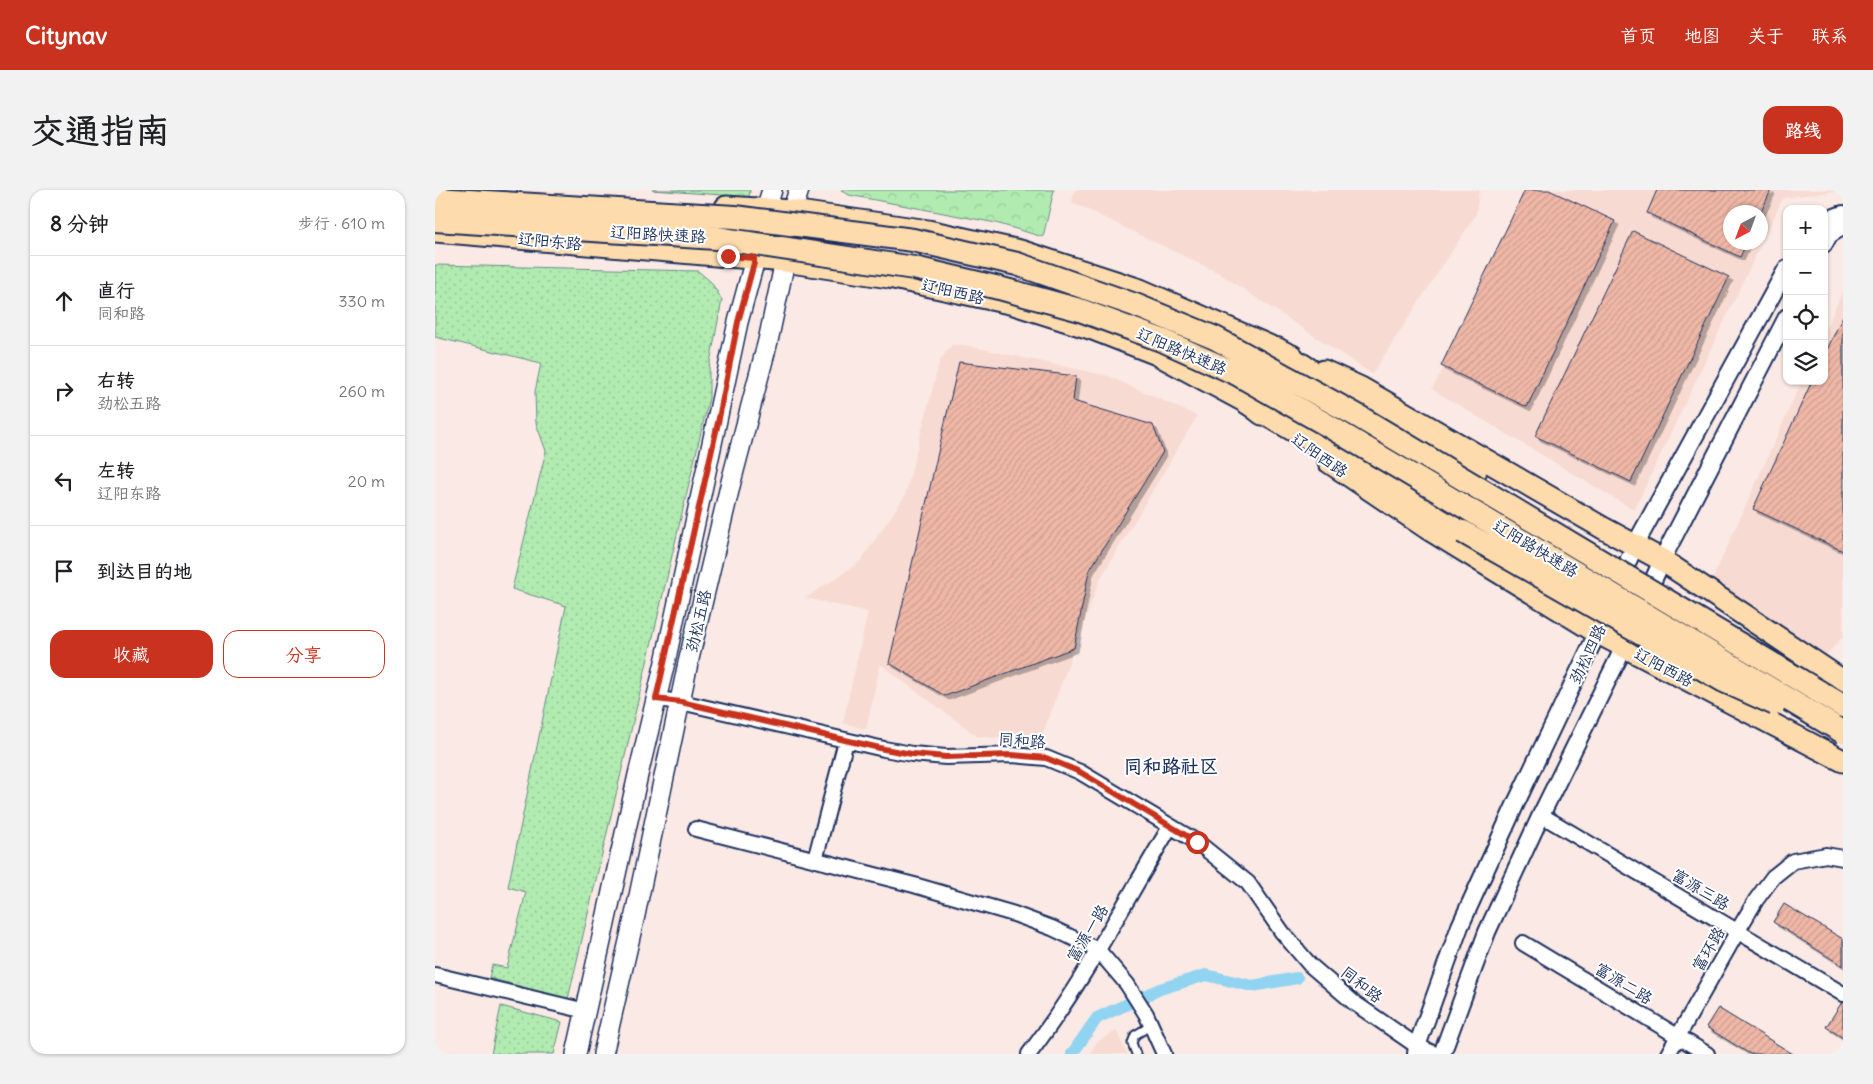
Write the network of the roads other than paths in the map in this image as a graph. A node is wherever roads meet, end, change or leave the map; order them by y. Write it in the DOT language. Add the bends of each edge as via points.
graph roads {
  1 [pos="469,190"];
  2 [pos="799,190"];
  3 [pos="500,192"];
  4 [pos="435,194"];
  5 [pos="435,199"];
  6 [pos="769,199"];
  7 [pos="792,210"];
  8 [pos="1843,214"];
  9 [pos="435,220"];
  10 [pos="1828,220"];
  11 [pos="1843,226"];
  12 [pos="435,231"];
  13 [pos="1828,237"];
  14 [pos="754,258"];
  15 [pos="785,261"];
  16 [pos="1783,275"];
  17 [pos="1783,325"];
  18 [pos="1277,349"];
  19 [pos="1248,403"];
  20 [pos="1635,545"];
  21 [pos="1662,560"];
  22 [pos="1598,633"];
  23 [pos="1625,646"];
  24 [pos="1843,681"];
  25 [pos="1843,693"];
  26 [pos="656,699"];
  27 [pos="681,702"];
  28 [pos="1843,706"];
  29 [pos="1843,732"];
  30 [pos="1843,736"];
  31 [pos="846,740"];
  32 [pos="1843,761"];
  33 [pos="1541,815"];
  34 [pos="1170,827"];
  35 [pos="695,829"];
  36 [pos="1843,858"];
  37 [pos="815,860"];
  38 [pos="1738,931"];
  39 [pos="1523,943"];
  40 [pos="1098,950"];
  41 [pos="435,976"];
  42 [pos="1843,994"];
  43 [pos="586,1011"];
  44 [pos="1149,1019"];
  45 [pos="1678,1036"];
  46 [pos="1417,1050"];
  47 [pos="576,1054"];
  48 [pos="603,1054"];
  49 [pos="1029,1054"];
  50 [pos="1136,1054"];
  51 [pos="1164,1054"];
  52 [pos="1435,1054"];
  53 [pos="1442,1054"];
  54 [pos="1668,1054"];
  55 [pos="1707,1054"];
  1 -- 3 [label="highway"];
  2 -- 7 [label="main road, 劲松五路"];
  3 -- 4 [label="main road" via="454,196"];
  3 -- 6 [label="main road" via="562,199"];
  5 -- 28 [label="highway, 辽阳路快速路, bridge" via="735,217 913,240 1017,264 1135,305 1215,338 1348,410"];
  6 -- 7 [label="main road"];
  6 -- 14 [label="main road, 劲松五路"];
  7 -- 15 [label="main road, 劲松五路"];
  7 -- 18 [label="main road" via="928,231 1019,251 1140,290"];
  8 -- 10 [label="street"];
  9 -- 29 [label="highway, 辽阳路快速路, bridge" via="716,238 914,268 1080,310 1164,341 1237,374"];
  11 -- 13 [label="street"];
  12 -- 14 [label="main road, 辽阳东路"];
  14 -- 15 [label="main road, 辽阳西路"];
  14 -- 26 [label="main road, 劲松五路"];
  15 -- 19 [label="main road, 辽阳西路" via="889,277 1014,304 1076,323 1157,354"];
  15 -- 27 [label="main road, 劲松五路" via="768,341 713,555"];
  16 -- 20 [label="street, 劲松四路"];
  17 -- 21 [label="street, 劲松四路"];
  18 -- 20 [label="main road" via="1361,388"];
  18 -- 25 [label="highway" via="1425,444 1577,530 1825,679"];
  19 -- 22 [label="main road, 辽阳西路" via="1427,528"];
  19 -- 30 [label="highway, bridge" via="1463,532 1724,681"];
  20 -- 21 [label="main road"];
  20 -- 22 [label="street, 劲松四路"];
  21 -- 23 [label="street, 劲松四路"];
  21 -- 24 [label="main road"];
  22 -- 23 [label="main road, 辽阳西路"];
  22 -- 46 [label="street, 劲松四路" via="1460,926"];
  23 -- 32 [label="main road, 辽阳西路"];
  23 -- 33 [label="street, 劲松四路"];
  26 -- 27 [label="street, 同和路"];
  26 -- 43 [label="main road, 劲松五路"];
  27 -- 31 [label="street, 同和路"];
  27 -- 48 [label="main road, 劲松五路"];
  31 -- 34 [label="street, 同和路" via="921,755 1046,758 1080,772"];
  31 -- 37 [label="street"];
  33 -- 38 [label="street, 富源三路"];
  33 -- 53 [label="street, 劲松四路" via="1487,932"];
  34 -- 40 [label="street, 富源一路"];
  34 -- 46 [label="street, 同和路" via="1197,842 1248,883 1311,965 1353,1002"];
  35 -- 37 [label="street"];
  36 -- 38 [label="street, 富环路" via="1826,854 1793,861 1773,877"];
  37 -- 40 [label="street" via="1014,914"];
  38 -- 42 [label="street, 富源三路"];
  38 -- 45 [label="street, 富环路"];
  39 -- 45 [label="street, 富源二路"];
  40 -- 44 [label="street" via="1127,984"];
  40 -- 49 [label="street, 富源一路"];
  41 -- 43 [label="street"];
  43 -- 47 [label="main road, 劲松五路"];
  44 -- 50 [label="lane" via="1132,1043"];
  44 -- 51 [label="street"];
  45 -- 54 [label="street, 富环路"];
  45 -- 55 [label="street, 富源二路"];
  46 -- 52 [label="street, 同和路"];
}
